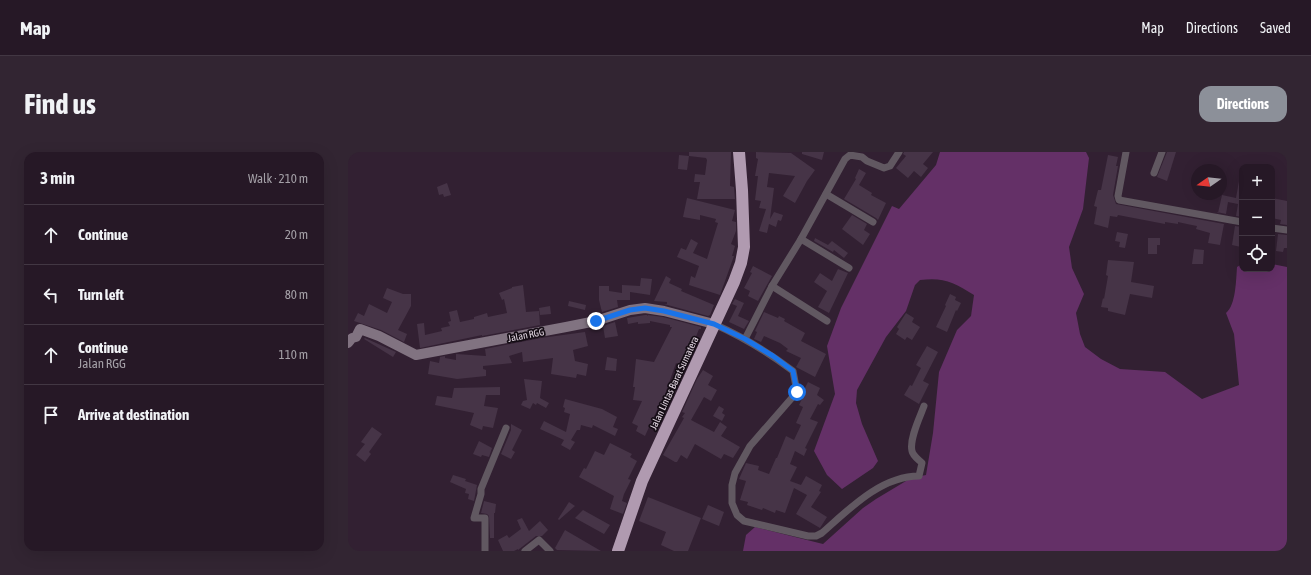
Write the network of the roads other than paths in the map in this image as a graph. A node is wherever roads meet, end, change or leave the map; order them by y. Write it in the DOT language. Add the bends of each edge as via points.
graph roads {
  1 [pos="739,152"];
  2 [pos="899,152"];
  3 [pos="1126,152"];
  4 [pos="1162,152"];
  5 [pos="1154,173"];
  6 [pos="826,194"];
  7 [pos="1239,221"];
  8 [pos="873,222"];
  9 [pos="1275,228"];
  10 [pos="1287,230"];
  11 [pos="801,239"];
  12 [pos="850,268"];
  13 [pos="772,286"];
  14 [pos="827,321"];
  15 [pos="714,324"];
  16 [pos="745,339"];
  17 [pos="348,343"];
  18 [pos="924,406"];
  19 [pos="506,428"];
  20 [pos="485,551"];
  21 [pos="525,551"];
  22 [pos="550,551"];
  23 [pos="618,551"];
  1 -- 15 [label="highway, Jalan Lintas Barat Sumatera" via="744,247 734,282"];
  2 -- 6 [label="street" via="890,166 884,168 862,157 850,155 845,159"];
  3 -- 7 [label="street" via="1119,200"];
  4 -- 5 [label="street"];
  6 -- 8 [label="street"];
  6 -- 11 [label="street"];
  9 -- 10 [label="street"];
  11 -- 12 [label="street"];
  11 -- 13 [label="street"];
  13 -- 14 [label="street"];
  13 -- 16 [label="street"];
  15 -- 16 [label="street"];
  15 -- 17 [label="street, Jalan RGG" via="645,308 596,321 416,356 360,329 356,337"];
  15 -- 23 [label="highway, Jalan Lintas Barat Sumatera" via="642,481"];
  16 -- 18 [label="street" via="793,371 797,392 750,446 735,473 732,503 737,515 744,521 816,536 874,490 904,477 919,476 922,463 914,456 911,446"];
  19 -- 20 [label="street" via="481,489 474,518 485,518"];
  21 -- 22 [label="street" via="539,540"];
}
